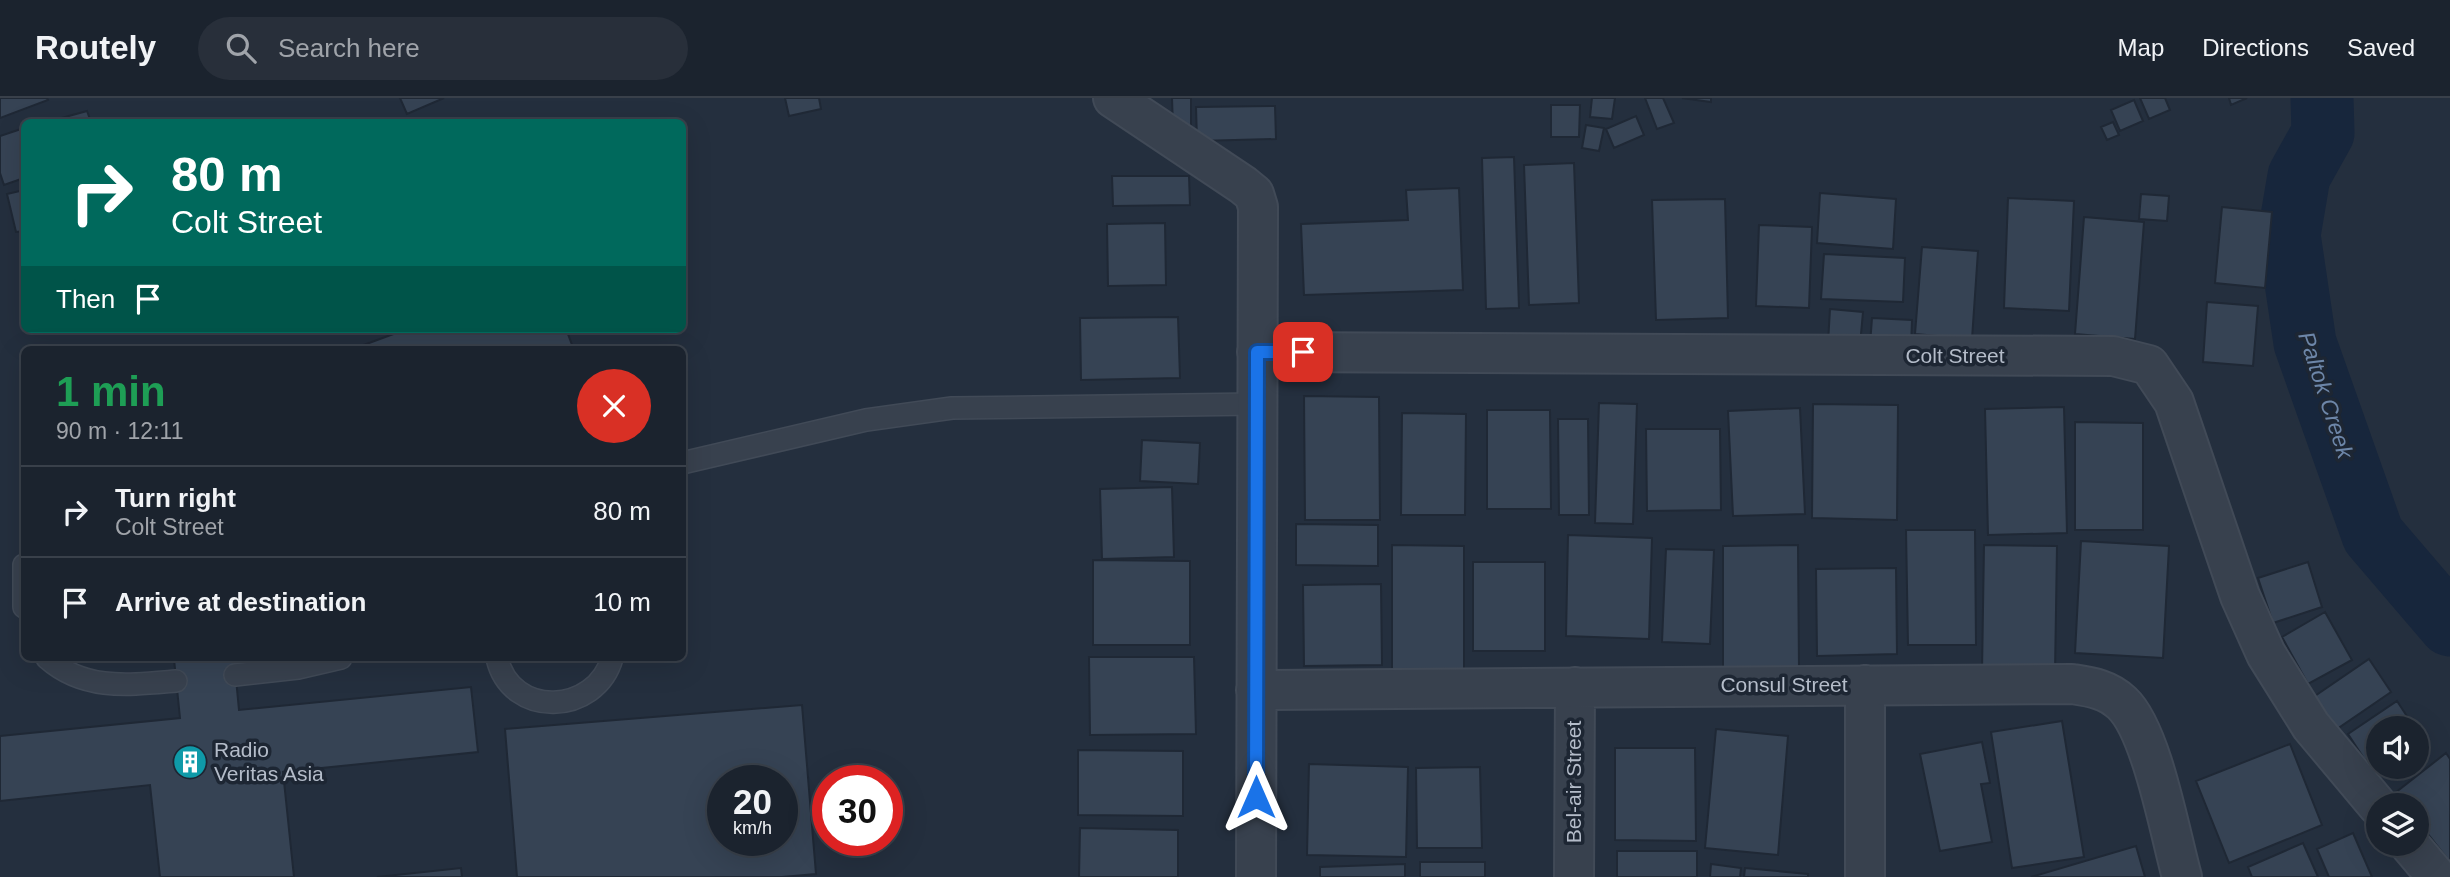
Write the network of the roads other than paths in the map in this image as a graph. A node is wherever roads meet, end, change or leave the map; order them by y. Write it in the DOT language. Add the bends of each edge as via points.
graph roads {
  1 [pos="1114,98"];
  2 [pos="1257,352"];
  3 [pos="1257,404"];
  4 [pos="686,462"];
  5 [pos="51,661"];
  6 [pos="328,661"];
  7 [pos="498,661"];
  8 [pos="610,661"];
  9 [pos="235,675"];
  10 [pos="176,681"];
  11 [pos="1865,685"];
  12 [pos="1575,687"];
  13 [pos="1256,690"];
  14 [pos="2367,793"];
  15 [pos="2419,856"];
  16 [pos="1256,877"];
  17 [pos="1574,877"];
  18 [pos="1865,877"];
  19 [pos="2182,877"];
  20 [pos="2437,877"];
  1 -- 2 [label="street" via="1254,194 1258,206"];
  2 -- 3 [label="street"];
  2 -- 14 [label="street, Colt Street" via="2113,356 2149,365 2174,402 2240,596 2266,654 2311,726"];
  3 -- 4 [label="lane" via="952,408 866,420"];
  3 -- 13 [label="street"];
  5 -- 10 [label="lane" via="78,679 104,684"];
  6 -- 9 [label="lane"];
  7 -- 8 [label="lane" via="509,683 543,703 582,698 598,686"];
  11 -- 12 [label="street, Consul Street"];
  11 -- 18 [label="street"];
  11 -- 19 [label="street, Consul Street" via="2072,684 2099,688 2121,702 2140,729"];
  12 -- 13 [label="street, Consul Street"];
  12 -- 17 [label="street, Bel-air Street"];
  13 -- 16 [label="street"];
  15 -- 20 [label="street"];
}
